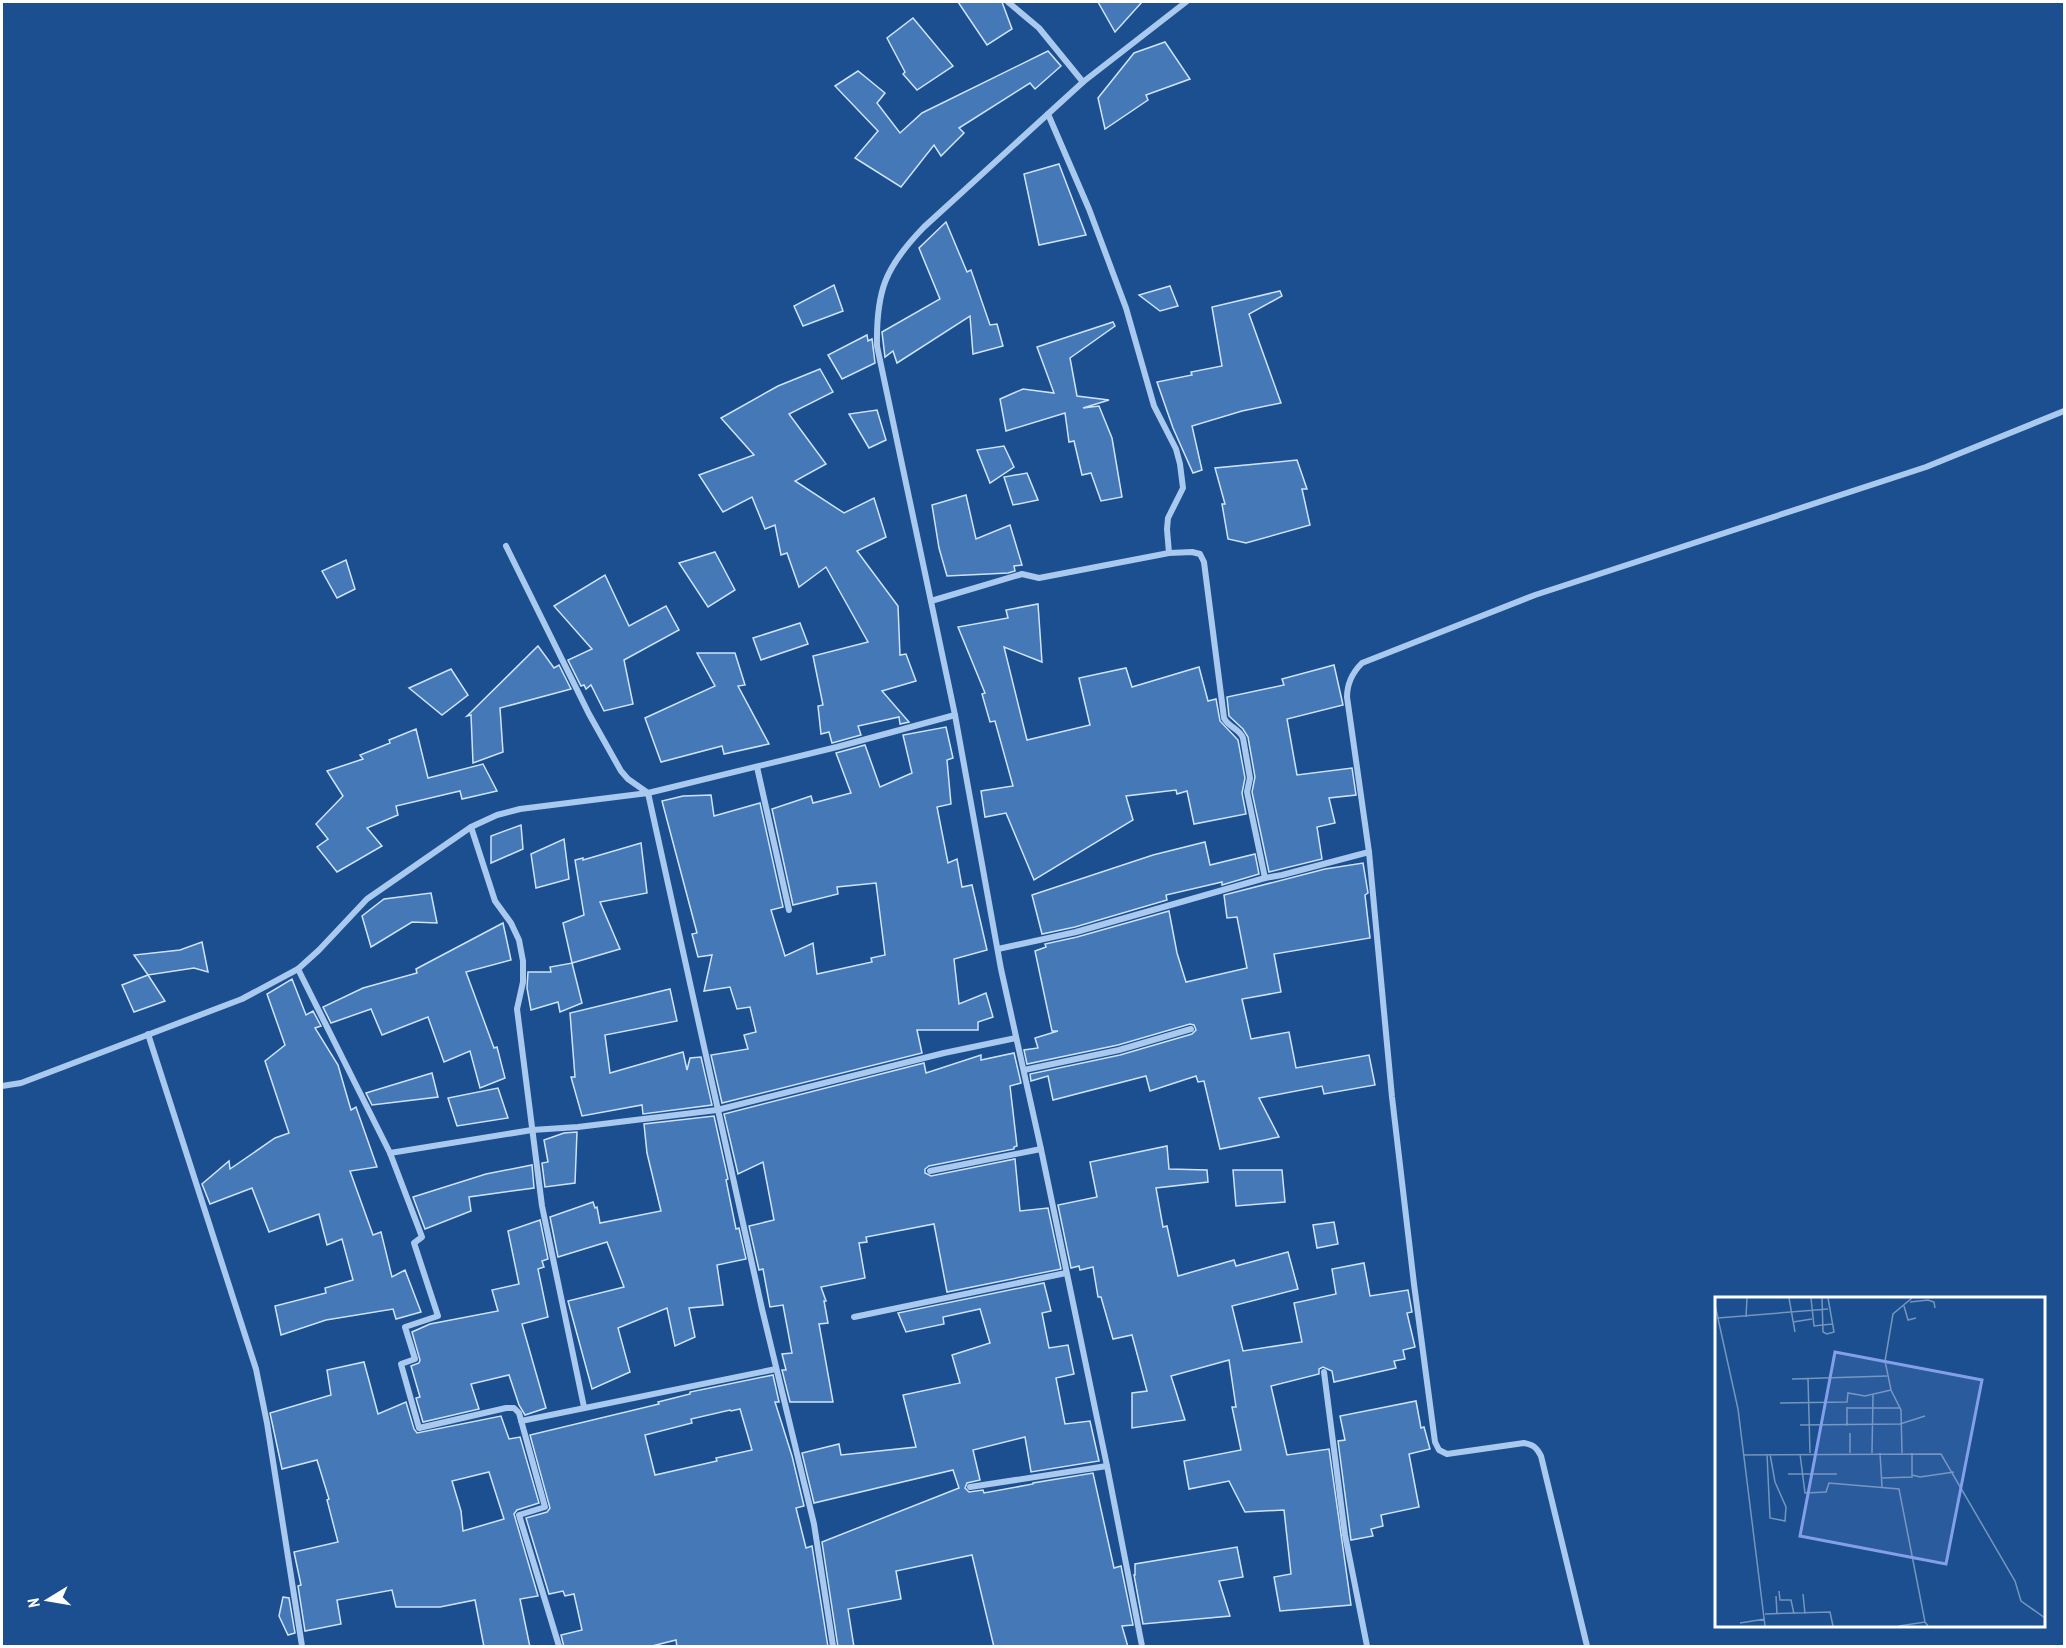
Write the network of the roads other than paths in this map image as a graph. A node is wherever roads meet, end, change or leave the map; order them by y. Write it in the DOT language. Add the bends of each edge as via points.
graph roads {
  1 [pos="1008,2"];
  2 [pos="1186,2"];
  3 [pos="1083,82"];
  4 [pos="1048,114"];
  5 [pos="2064,411"];
  6 [pos="506,546"];
  7 [pos="1169,554"];
  8 [pos="931,601"];
  9 [pos="955,715"];
  10 [pos="757,767"];
  11 [pos="648,793"];
  12 [pos="471,827"];
  13 [pos="1369,852"];
  14 [pos="1265,878"];
  15 [pos="789,910"];
  16 [pos="998,949"];
  17 [pos="298,969"];
  18 [pos="1191,1029"];
  19 [pos="148,1034"];
  20 [pos="1016,1038"];
  21 [pos="1024,1071"];
  22 [pos="2,1086"];
  23 [pos="717,1110"];
  24 [pos="532,1130"];
  25 [pos="1041,1149"];
  26 [pos="390,1153"];
  27 [pos="930,1171"];
  28 [pos="1066,1273"];
  29 [pos="854,1317"];
  30 [pos="777,1369"];
  31 [pos="1324,1371"];
  32 [pos="584,1407"];
  33 [pos="521,1421"];
  34 [pos="1107,1466"];
  35 [pos="970,1487"];
  36 [pos="302,1647"];
  37 [pos="559,1647"];
  38 [pos="833,1647"];
  39 [pos="1142,1647"];
  40 [pos="1367,1647"];
  41 [pos="1587,1647"];
  1 -- 3 [label="street" via="1039,28"];
  2 -- 3 [label="street"];
  3 -- 4 [label="street"];
  4 -- 7 [label="street" via="1126,308 1154,406 1176,449 1183,488 1168,518"];
  4 -- 8 [label="street" via="907,245 890,268 880,293 878,346"];
  5 -- 13 [label="street" via="1926,467 1535,595 1362,663 1351,677 1347,697"];
  6 -- 11 [label="street" via="621,771"];
  7 -- 8 [label="street" via="1039,578 1022,574"];
  7 -- 14 [label="street" via="1192,552 1200,554 1204,562 1224,718 1242,733 1250,778 1247,792"];
  8 -- 9 [label="street"];
  9 -- 10 [label="street"];
  9 -- 16 [label="street"];
  10 -- 11 [label="street"];
  10 -- 15 [label="street"];
  11 -- 12 [label="street" via="520,809"];
  11 -- 23 [label="street"];
  12 -- 17 [label="street" via="367,898"];
  12 -- 24 [label="street" via="495,901 519,940 524,982 517,1008"];
  13 -- 14 [label="street"];
  13 -- 41 [label="street" via="1392,1097 1435,1442 1447,1454 1524,1443 1537,1448"];
  14 -- 16 [label="street" via="1076,932"];
  16 -- 20 [label="street"];
  17 -- 19 [label="street" via="242,999"];
  17 -- 26 [label="street"];
  18 -- 21 [label="street"];
  19 -- 22 [label="street" via="21,1083"];
  19 -- 36 [label="street" via="256,1369"];
  20 -- 21 [label="street"];
  20 -- 23 [label="street"];
  21 -- 25 [label="street"];
  23 -- 24 [label="street"];
  23 -- 30 [label="street"];
  24 -- 26 [label="street"];
  24 -- 32 [label="street" via="542,1206"];
  25 -- 27 [label="street"];
  25 -- 28 [label="street"];
  26 -- 33 [label="street" via="422,1237 414,1243 438,1316 405,1327 415,1359 401,1364 418,1428 506,1408 514,1408"];
  28 -- 29 [label="street"];
  28 -- 34 [label="street"];
  30 -- 32 [label="street"];
  30 -- 38 [label="street" via="814,1524"];
  31 -- 40 [label="street" via="1346,1535"];
  32 -- 33 [label="street"];
  33 -- 37 [label="street" via="545,1507 519,1515"];
  34 -- 35 [label="street"];
  34 -- 39 [label="street"];
}
